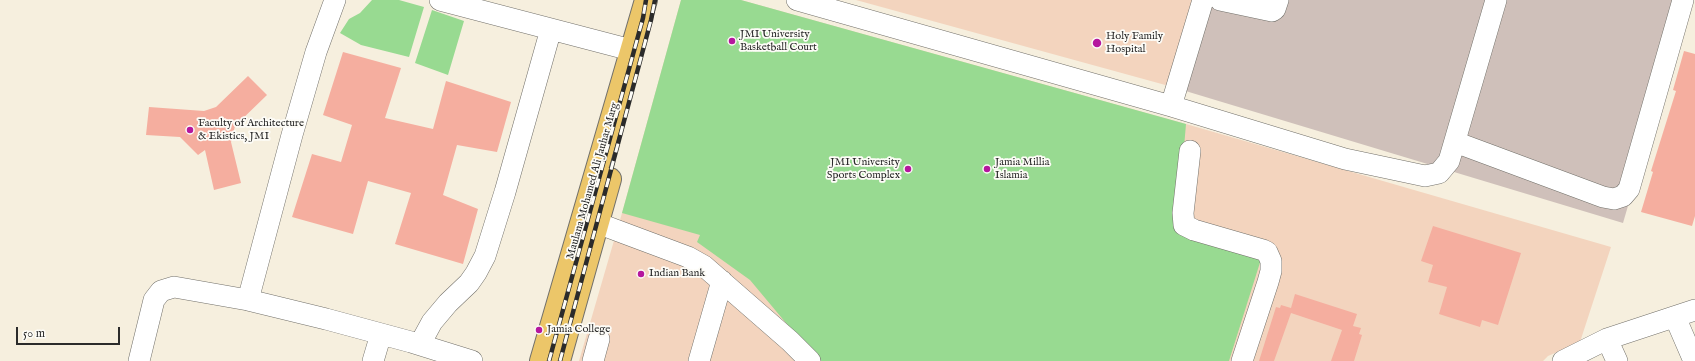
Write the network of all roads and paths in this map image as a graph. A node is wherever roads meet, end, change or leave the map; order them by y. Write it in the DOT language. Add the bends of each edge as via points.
graph roads {
  1 [pos="335,0"];
  2 [pos="440,0"];
  3 [pos="646,0"];
  4 [pos="659,0"];
  5 [pos="797,0"];
  6 [pos="1203,0"];
  7 [pos="1220,0"];
  8 [pos="1278,0"];
  9 [pos="1496,0"];
  10 [pos="1683,0"];
  11 [pos="551,29"];
  12 [pos="631,50"];
  13 [pos="1171,106"];
  14 [pos="1455,142"];
  15 [pos="1190,151"];
  16 [pos="597,223"];
  17 [pos="722,281"];
  18 [pos="248,300"];
  19 [pos="1695,310"];
  20 [pos="1675,317"];
  21 [pos="381,334"];
  22 [pos="599,338"];
  23 [pos="1607,339"];
  24 [pos="420,344"];
  25 [pos="138,361"];
  26 [pos="373,361"];
  27 [pos="472,361"];
  28 [pos="541,361"];
  29 [pos="558,361"];
  30 [pos="593,361"];
  31 [pos="699,361"];
  32 [pos="810,361"];
  33 [pos="1242,361"];
  34 [pos="1563,361"];
  35 [pos="1617,361"];
  36 [pos="1694,361"];
  1 -- 18 [label="street" via="316,52"];
  2 -- 11 [label="street"];
  3 -- 12 [label="main road, Maulana Mohamed Ali Jauhar Marg"];
  4 -- 16 [label="main road, Maulana Mohamed Ali Jauhar Marg"];
  5 -- 13 [label="street"];
  6 -- 13 [label="street"];
  7 -- 8 [label="street" via="1272,11"];
  9 -- 14 [label="street"];
  10 -- 14 [label="street" via="1629,189 1623,196 1614,199 1603,197"];
  11 -- 12 [label="street"];
  11 -- 24 [label="street" via="485,256 469,283 432,322"];
  12 -- 28 [label="main road, Maulana Mohamed Ali Jauhar Marg"];
  13 -- 14 [label="street" via="1345,159 1415,175 1432,176 1439,173 1449,161"];
  15 -- 33 [label="street" via="1182,214 1184,225 1263,250 1267,252 1271,261 1271,271"];
  16 -- 17 [label="street" via="688,257"];
  16 -- 29 [label="main road, Maulana Mohamed Ali Jauhar Marg"];
  17 -- 31 [label="street"];
  17 -- 32 [label="street"];
  18 -- 21 [label="street"];
  18 -- 25 [label="street" via="180,287 161,291 154,300"];
  19 -- 20 [label="street"];
  20 -- 23 [label="street"];
  20 -- 36 [label="street"];
  21 -- 24 [label="street"];
  21 -- 26 [label="street"];
  22 -- 30 [label="street"];
  23 -- 34 [label="street"];
  23 -- 35 [label="street"];
  24 -- 27 [label="street"];
}
